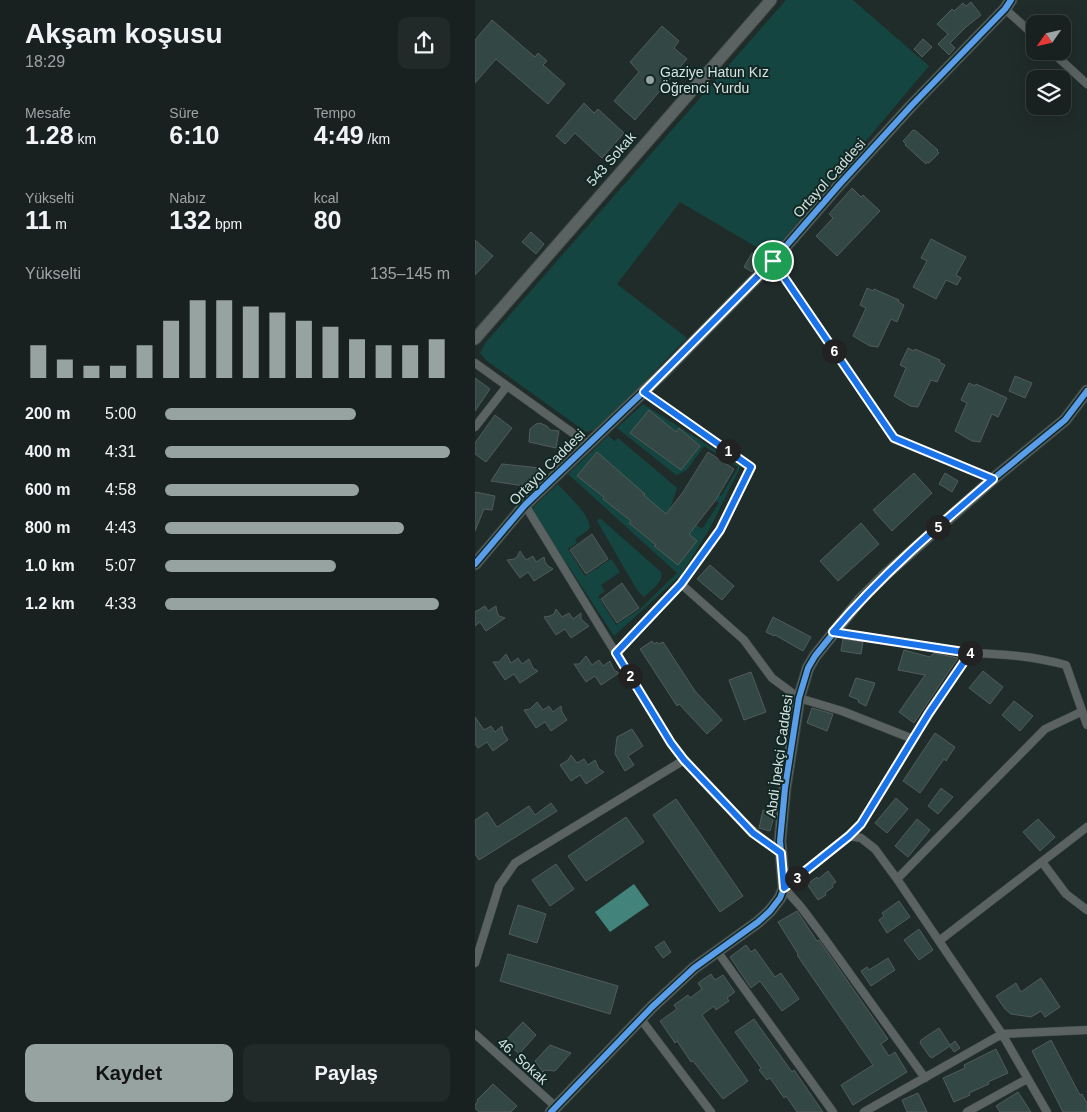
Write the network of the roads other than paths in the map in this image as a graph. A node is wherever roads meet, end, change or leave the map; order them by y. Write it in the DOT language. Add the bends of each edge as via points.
graph roads {
  1 [pos="771,0"];
  2 [pos="1009,4"];
  3 [pos="1026,25"];
  4 [pos="1061,60"];
  5 [pos="1087,84"];
  6 [pos="773,261"];
  7 [pos="475,339"];
  8 [pos="475,363"];
  9 [pos="507,386"];
  10 [pos="1087,391"];
  11 [pos="644,392"];
  12 [pos="475,427"];
  13 [pos="588,444"];
  14 [pos="993,479"];
  15 [pos="525,505"];
  16 [pos="475,564"];
  17 [pos="681,584"];
  18 [pos="833,632"];
  19 [pos="616,653"];
  20 [pos="970,653"];
  21 [pos="799,698"];
  22 [pos="1081,712"];
  23 [pos="1087,725"];
  24 [pos="913,739"];
  25 [pos="684,760"];
  26 [pos="1087,827"];
  27 [pos="849,836"];
  28 [pos="781,853"];
  29 [pos="1042,862"];
  30 [pos="897,879"];
  31 [pos="784,888"];
  32 [pos="1087,910"];
  33 [pos="939,941"];
  34 [pos="717,951"];
  35 [pos="475,963"];
  36 [pos="640,1018"];
  37 [pos="1087,1030"];
  38 [pos="475,1034"];
  39 [pos="1002,1034"];
  40 [pos="925,1078"];
  41 [pos="1027,1078"];
  42 [pos="553,1109"];
  43 [pos="981,1109"];
  44 [pos="711,1112"];
  45 [pos="833,1112"];
  46 [pos="864,1112"];
  47 [pos="967,1112"];
  48 [pos="1047,1112"];
  1 -- 7 [label="street, 543 Sokak"];
  2 -- 3 [label="street"];
  2 -- 6 [label="street, Ortayol Caddesi" via="899,119"];
  4 -- 5 [label="street"];
  6 -- 11 [label="street, Ortayol Caddesi"];
  6 -- 14 [label="street" via="894,438"];
  8 -- 9 [label="street"];
  9 -- 12 [label="street"];
  9 -- 13 [label="street"];
  10 -- 14 [label="street, Abdi İpekçi Caddesi" via="1065,420"];
  11 -- 13 [label="street, Ortayol Caddesi"];
  11 -- 17 [label="street" via="751,467 720,530"];
  13 -- 15 [label="street, Ortayol Caddesi"];
  14 -- 18 [label="street, Abdi İpekçi Caddesi" via="885,575"];
  15 -- 16 [label="street, Ortayol Caddesi"];
  15 -- 19 [label="street"];
  17 -- 19 [label="street"];
  17 -- 21 [label="street" via="744,640 772,678"];
  18 -- 20 [label="street"];
  18 -- 21 [label="street, Abdi İpekçi Caddesi" via="808,668"];
  19 -- 25 [label="street"];
  20 -- 22 [label="street" via="1035,657 1066,665"];
  20 -- 24 [label="street"];
  21 -- 24 [label="street"];
  21 -- 28 [label="street, Abdi İpekçi Caddesi" via="785,788"];
  22 -- 23 [label="street"];
  22 -- 30 [label="street" via="1045,728"];
  24 -- 27 [label="street" via="861,824"];
  25 -- 28 [label="street" via="753,833"];
  25 -- 35 [label="street" via="515,863 499,886"];
  26 -- 29 [label="street"];
  27 -- 30 [label="street" via="861,838 875,849"];
  27 -- 31 [label="street"];
  28 -- 31 [label="street, Abdi İpekçi Caddesi"];
  29 -- 32 [label="street" via="1066,894"];
  29 -- 33 [label="street"];
  30 -- 33 [label="street"];
  31 -- 34 [label="street" via="770,911"];
  31 -- 40 [label="street" via="823,935"];
  33 -- 39 [label="street"];
  34 -- 36 [label="street"];
  34 -- 45 [label="street"];
  36 -- 42 [label="street"];
  36 -- 44 [label="street"];
  37 -- 39 [label="street"];
  38 -- 42 [label="street, 46. Sokak"];
  39 -- 40 [label="street"];
  39 -- 41 [label="street"];
  40 -- 46 [label="street"];
  41 -- 43 [label="street"];
  41 -- 48 [label="street"];
  43 -- 47 [label="street"];
}
